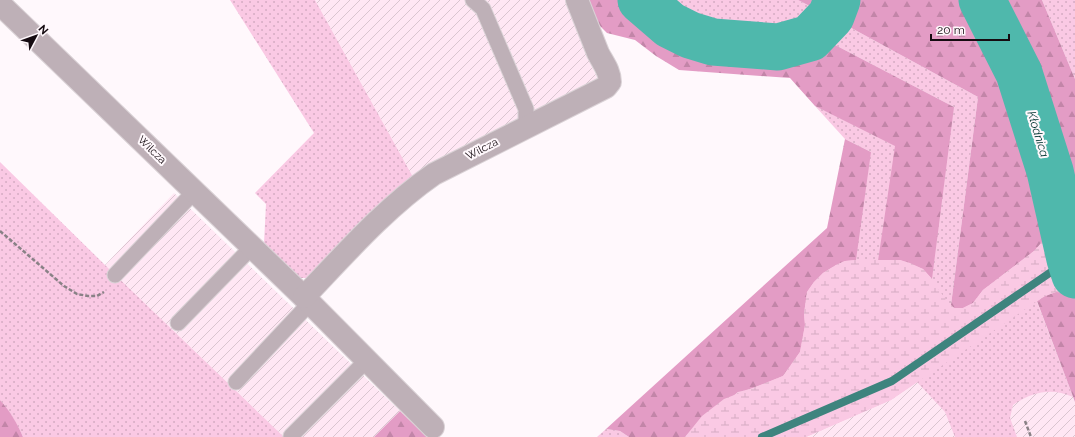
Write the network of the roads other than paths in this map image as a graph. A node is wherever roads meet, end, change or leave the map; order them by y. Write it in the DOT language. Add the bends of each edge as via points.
graph roads {
  1 [pos="473,0"];
  2 [pos="578,0"];
  3 [pos="0,4"];
  4 [pos="526,127"];
  5 [pos="194,192"];
  6 [pos="252,247"];
  7 [pos="115,275"];
  8 [pos="307,300"];
  9 [pos="178,324"];
  10 [pos="367,360"];
  11 [pos="236,382"];
  12 [pos="433,427"];
  13 [pos="291,436"];
  1 -- 4 [label="lane" via="483,9 526,109"];
  2 -- 4 [label="street, Wilcza" via="599,55 608,70 610,82 600,91"];
  3 -- 5 [label="street, Wilcza"];
  4 -- 8 [label="street, Wilcza" via="434,174 413,189 369,230"];
  5 -- 6 [label="street, Wilcza"];
  5 -- 7 [label="lane"];
  6 -- 8 [label="street, Wilcza"];
  6 -- 9 [label="lane"];
  8 -- 10 [label="street, Wilcza"];
  8 -- 11 [label="lane"];
  10 -- 12 [label="street, Wilcza"];
  10 -- 13 [label="lane"];
}
